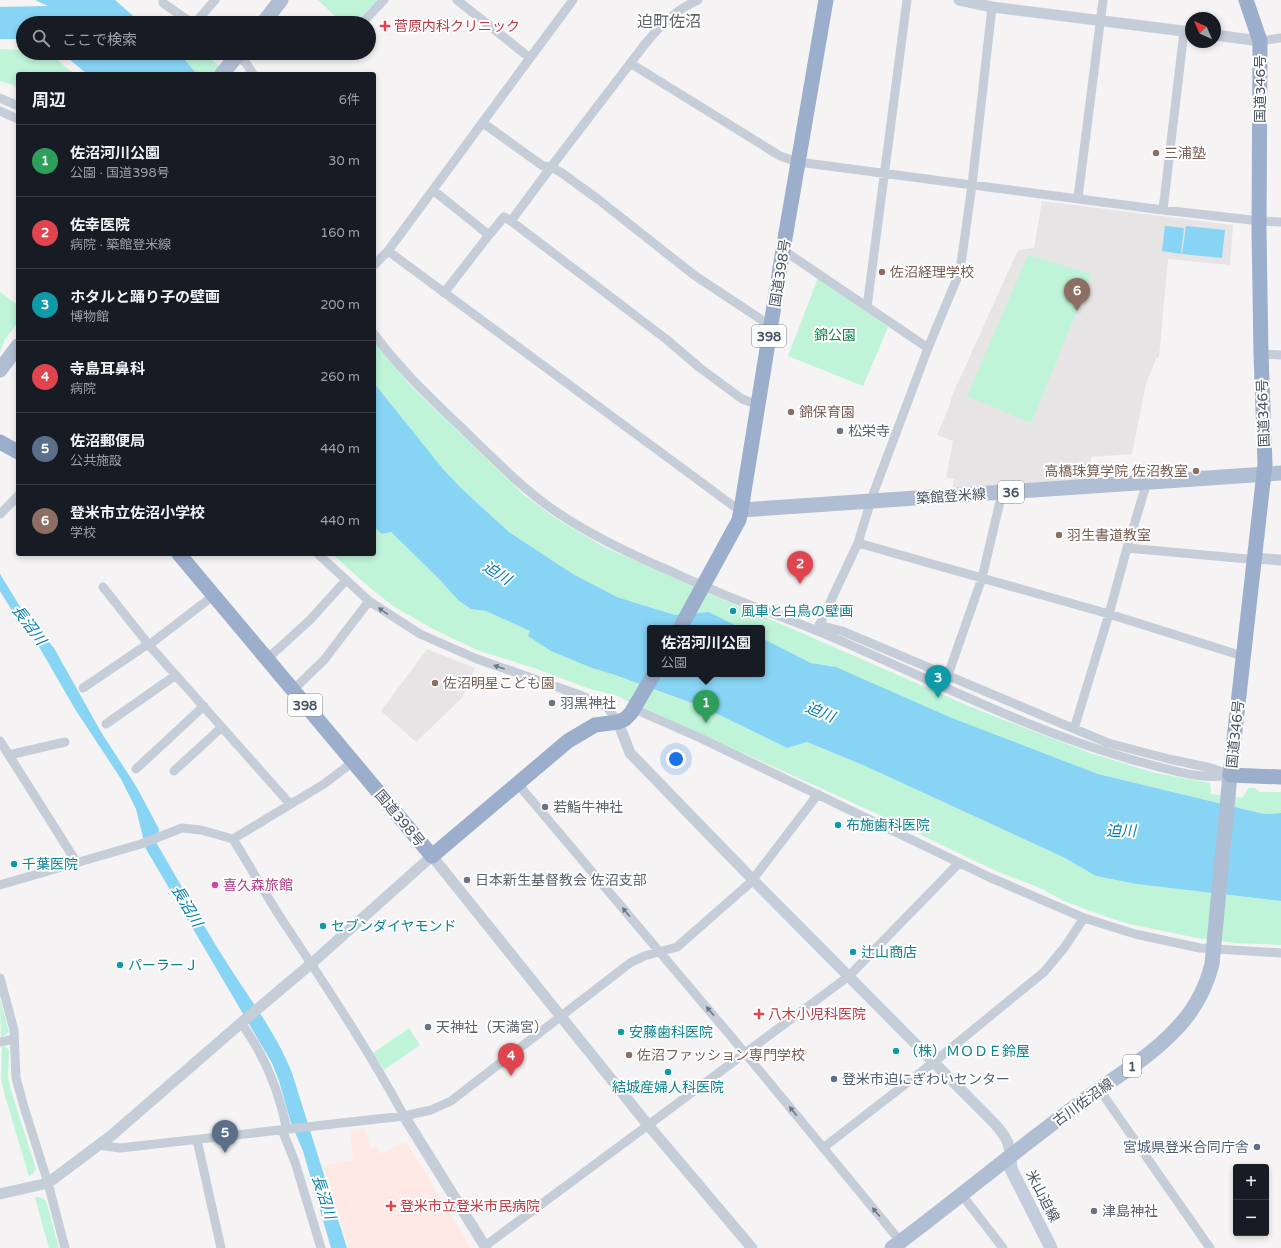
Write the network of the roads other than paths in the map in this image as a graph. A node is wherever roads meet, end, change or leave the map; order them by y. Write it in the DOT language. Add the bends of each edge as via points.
graph roads {
  1 [pos="163,0"];
  2 [pos="215,0"];
  3 [pos="281,0"];
  4 [pos="384,0"];
  5 [pos="457,0"];
  6 [pos="573,0"];
  7 [pos="698,0"];
  8 [pos="826,0"];
  9 [pos="907,0"];
  10 [pos="959,0"];
  11 [pos="1103,0"];
  12 [pos="1246,0"];
  13 [pos="992,6"];
  14 [pos="182,16"];
  15 [pos="201,16"];
  16 [pos="268,16"];
  17 [pos="369,16"];
  18 [pos="1101,21"];
  19 [pos="1185,31"];
  20 [pos="1221,36"];
  21 [pos="1281,38"];
  22 [pos="1260,41"];
  23 [pos="1185,46"];
  24 [pos="530,58"];
  25 [pos="232,60"];
  26 [pos="243,60"];
  27 [pos="630,63"];
  28 [pos="223,72"];
  29 [pos="253,72"];
  30 [pos="0,98"];
  31 [pos="16,105"];
  32 [pos="0,111"];
  33 [pos="16,118"];
  34 [pos="483,123"];
  35 [pos="798,162"];
  36 [pos="550,167"];
  37 [pos="884,174"];
  38 [pos="972,185"];
  39 [pos="433,190"];
  40 [pos="1078,198"];
  41 [pos="1163,210"];
  42 [pos="511,221"];
  43 [pos="1260,221"];
  44 [pos="1281,222"];
  45 [pos="489,235"];
  46 [pos="388,250"];
  47 [pos="783,250"];
  48 [pos="376,263"];
  49 [pos="444,293"];
  50 [pos="867,307"];
  51 [pos="771,326"];
  52 [pos="376,337"];
  53 [pos="928,348"];
  54 [pos="16,349"];
  55 [pos="1261,354"];
  56 [pos="1281,355"];
  57 [pos="1,368"];
  58 [pos="758,405"];
  59 [pos="0,442"];
  60 [pos="16,451"];
  61 [pos="1281,472"];
  62 [pos="1265,473"];
  63 [pos="1147,482"];
  64 [pos="1001,492"];
  65 [pos="16,498"];
  66 [pos="871,501"];
  67 [pos="741,510"];
  68 [pos="0,514"];
  69 [pos="858,543"];
  70 [pos="1127,548"];
  71 [pos="181,556"];
  72 [pos="320,556"];
  73 [pos="1254,558"];
  74 [pos="1281,560"];
  75 [pos="982,578"];
  76 [pos="346,580"];
  77 [pos="704,586"];
  78 [pos="103,587"];
  79 [pos="213,596"];
  80 [pos="369,601"];
  81 [pos="1109,614"];
  82 [pos="682,625"];
  83 [pos="818,628"];
  84 [pos="149,644"];
  85 [pos="1244,655"];
  86 [pos="267,659"];
  87 [pos="176,675"];
  88 [pos="948,675"];
  89 [pos="652,677"];
  90 [pos="83,688"];
  91 [pos="293,690"];
  92 [pos="204,706"];
  93 [pos="636,706"];
  94 [pos="615,717"];
  95 [pos="106,724"];
  96 [pos="222,727"];
  97 [pos="1074,729"];
  98 [pos="0,741"];
  99 [pos="65,742"];
  100 [pos="9,755"];
  101 [pos="353,762"];
  102 [pos="136,769"];
  103 [pos="174,771"];
  104 [pos="1281,777"];
  105 [pos="1229,779"];
  106 [pos="517,783"];
  107 [pos="818,794"];
  108 [pos="290,804"];
  109 [pos="233,839"];
  110 [pos="432,856"];
  111 [pos="77,863"];
  112 [pos="959,863"];
  113 [pos="753,880"];
  114 [pos="0,885"];
  115 [pos="1084,918"];
  116 [pos="1214,948"];
  117 [pos="659,951"];
  118 [pos="1281,953"];
  119 [pos="312,964"];
  120 [pos="848,976"];
  121 [pos="0,978"];
  122 [pos="560,1017"];
  123 [pos="243,1022"];
  124 [pos="14,1039"];
  125 [pos="0,1042"];
  126 [pos="745,1053"];
  127 [pos="934,1062"];
  128 [pos="1099,1089"];
  129 [pos="404,1116"];
  130 [pos="648,1125"];
  131 [pos="286,1130"];
  132 [pos="197,1140"];
  133 [pos="98,1145"];
  134 [pos="823,1148"];
  135 [pos="1010,1157"];
  136 [pos="48,1183"];
  137 [pos="0,1194"];
  138 [pos="962,1195"];
  139 [pos="896,1245"];
  140 [pos="486,1247"];
  141 [pos="65,1248"];
  142 [pos="221,1248"];
  143 [pos="321,1248"];
  144 [pos="752,1248"];
  145 [pos="1003,1248"];
  146 [pos="1051,1248"];
  147 [pos="1210,1248"];
  1 -- 14 [label="street" via="163,3"];
  2 -- 15 [label="street"];
  3 -- 16 [label="main road"];
  4 -- 17 [label="street"];
  5 -- 24 [label="street"];
  6 -- 24 [label="street"];
  7 -- 27 [label="street" via="682,7 670,17"];
  8 -- 35 [label="highway, 国道398号 / 398"];
  9 -- 37 [label="street"];
  10 -- 13 [label="street"];
  11 -- 18 [label="street"];
  12 -- 22 [label="highway, 国道346号"];
  13 -- 18 [label="street"];
  13 -- 38 [label="street"];
  18 -- 19 [label="street"];
  18 -- 40 [label="street"];
  20 -- 22 [label="street"];
  21 -- 22 [label="street"];
  22 -- 43 [label="highway, 国道346号"];
  23 -- 41 [label="street"];
  24 -- 34 [label="street"];
  25 -- 28 [label="main road"];
  26 -- 29 [label="street"];
  27 -- 35 [label="street" via="780,156"];
  27 -- 36 [label="street"];
  30 -- 31 [label="street"];
  32 -- 33 [label="street"];
  34 -- 36 [label="street" via="543,166"];
  34 -- 39 [label="street"];
  35 -- 37 [label="street"];
  35 -- 47 [label="highway, 国道398号 / 398"];
  36 -- 42 [label="street"];
  36 -- 51 [label="street" via="599,200 694,275"];
  37 -- 38 [label="street"];
  37 -- 50 [label="street"];
  38 -- 40 [label="street"];
  38 -- 53 [label="street" via="960,271"];
  39 -- 45 [label="street"];
  39 -- 46 [label="street"];
  40 -- 41 [label="street"];
  41 -- 43 [label="street"];
  42 -- 45 [label="street" via="504,217"];
  42 -- 58 [label="street" via="666,339 700,368 742,399"];
  43 -- 44 [label="street"];
  43 -- 55 [label="highway, 国道346号"];
  45 -- 49 [label="street"];
  46 -- 48 [label="street"];
  46 -- 49 [label="street"];
  47 -- 50 [label="street"];
  47 -- 51 [label="highway, 国道398号 / 398"];
  49 -- 67 [label="street"];
  50 -- 53 [label="street"];
  51 -- 58 [label="highway, 国道398号 / 398"];
  52 -- 77 [label="street" via="442,410 556,512 616,547"];
  53 -- 66 [label="street"];
  54 -- 57 [label="main road"];
  55 -- 56 [label="street"];
  55 -- 62 [label="highway, 国道346号"];
  58 -- 67 [label="highway, 国道398号 / 398"];
  59 -- 60 [label="highway"];
  61 -- 62 [label="main road, 築館登米線 / 36"];
  62 -- 63 [label="main road, 築館登米線 / 36"];
  62 -- 73 [label="highway, 国道346号"];
  63 -- 64 [label="main road, 築館登米線 / 36"];
  63 -- 70 [label="street"];
  64 -- 66 [label="main road, 築館登米線 / 36"];
  64 -- 75 [label="street"];
  65 -- 68 [label="street"];
  66 -- 67 [label="main road, 築館登米線 / 36"];
  66 -- 69 [label="street"];
  67 -- 77 [label="highway, 国道398号 / 398" via="739,520"];
  69 -- 75 [label="street"];
  69 -- 83 [label="street"];
  70 -- 73 [label="street"];
  70 -- 81 [label="street"];
  71 -- 79 [label="highway, 国道398号 / 398"];
  72 -- 76 [label="street"];
  73 -- 74 [label="street"];
  73 -- 85 [label="highway, 国道346号"];
  75 -- 81 [label="street"];
  75 -- 88 [label="street"];
  76 -- 80 [label="street"];
  76 -- 86 [label="street" via="310,620"];
  77 -- 82 [label="highway, 国道398号 / 398"];
  77 -- 83 [label="street"];
  78 -- 84 [label="street"];
  79 -- 84 [label="street"];
  79 -- 86 [label="highway, 国道398号 / 398"];
  80 -- 91 [label="street" via="324,660"];
  94 -- 80 [label="street, one-way" via="601,704 477,659 420,634"];
  81 -- 85 [label="street"];
  81 -- 97 [label="street"];
  83 -- 88 [label="street" via="842,631"];
  83 -- 105 [label="street" via="839,640 979,702 1104,752 1164,769"];
  84 -- 87 [label="street"];
  84 -- 90 [label="street"];
  85 -- 105 [label="highway, 国道346号"];
  86 -- 91 [label="highway, 国道398号 / 398"];
  87 -- 92 [label="street"];
  87 -- 95 [label="street"];
  88 -- 97 [label="street"];
  89 -- 93 [label="highway"];
  91 -- 101 [label="highway, 国道398号 / 398"];
  92 -- 96 [label="street"];
  92 -- 102 [label="street"];
  93 -- 94 [label="highway" via="625,719"];
  93 -- 107 [label="street" via="639,711"];
  94 -- 106 [label="highway, 国道398号" via="595,725 568,742"];
  94 -- 113 [label="street" via="630,753"];
  96 -- 103 [label="street"];
  96 -- 108 [label="street"];
  97 -- 105 [label="street" via="1108,742 1211,768"];
  98 -- 100 [label="street"];
  99 -- 100 [label="street"];
  100 -- 111 [label="street"];
  101 -- 108 [label="street" via="324,784"];
  101 -- 110 [label="highway, 国道398号 / 398"];
  104 -- 105 [label="highway, 国道346号"];
  105 -- 116 [label="main road, 古川佐沼線 / 1"];
  106 -- 110 [label="highway, 国道398号"];
  117 -- 106 [label="street, one-way"];
  107 -- 112 [label="street"];
  107 -- 113 [label="street"];
  108 -- 109 [label="street"];
  109 -- 111 [label="street" via="215,833 182,828 141,844"];
  109 -- 119 [label="street"];
  110 -- 119 [label="street"];
  110 -- 122 [label="street"];
  111 -- 114 [label="street"];
  112 -- 115 [label="street"];
  112 -- 120 [label="street"];
  113 -- 117 [label="street" via="677,947"];
  113 -- 120 [label="street"];
  115 -- 116 [label="street" via="1135,934"];
  115 -- 127 [label="street" via="1044,972"];
  116 -- 118 [label="street"];
  116 -- 128 [label="main road, 古川佐沼線 / 1" via="1205,988 1188,1016 1154,1050"];
  117 -- 122 [label="street" via="630,963"];
  126 -- 117 [label="street, one-way"];
  119 -- 123 [label="street"];
  119 -- 129 [label="street" via="382,1074"];
  120 -- 126 [label="street"];
  120 -- 127 [label="street"];
  121 -- 124 [label="street" via="14,1030"];
  122 -- 129 [label="street" via="451,1101 431,1110"];
  122 -- 130 [label="street"];
  123 -- 131 [label="street" via="273,1082 283,1108"];
  123 -- 133 [label="street"];
  124 -- 125 [label="street"];
  124 -- 136 [label="street" via="16,1078"];
  126 -- 130 [label="street"];
  134 -- 126 [label="street, one-way"];
  127 -- 134 [label="street"];
  127 -- 135 [label="street" via="1002,1132 1010,1146"];
  128 -- 135 [label="main road, 古川佐沼線 / 1"];
  128 -- 147 [label="street"];
  129 -- 131 [label="street"];
  129 -- 140 [label="street"];
  130 -- 140 [label="street"];
  130 -- 144 [label="street"];
  131 -- 132 [label="street"];
  131 -- 143 [label="street"];
  132 -- 133 [label="street" via="120,1148"];
  132 -- 142 [label="street"];
  133 -- 136 [label="street"];
  139 -- 134 [label="street, one-way"];
  135 -- 138 [label="main road, 古川佐沼線 / 1"];
  135 -- 146 [label="main road, 米山迫線" via="1011,1169"];
  136 -- 137 [label="street"];
  136 -- 141 [label="street"];
  138 -- 139 [label="main road, 古川佐沼線 / 1"];
  138 -- 145 [label="street"];
}
